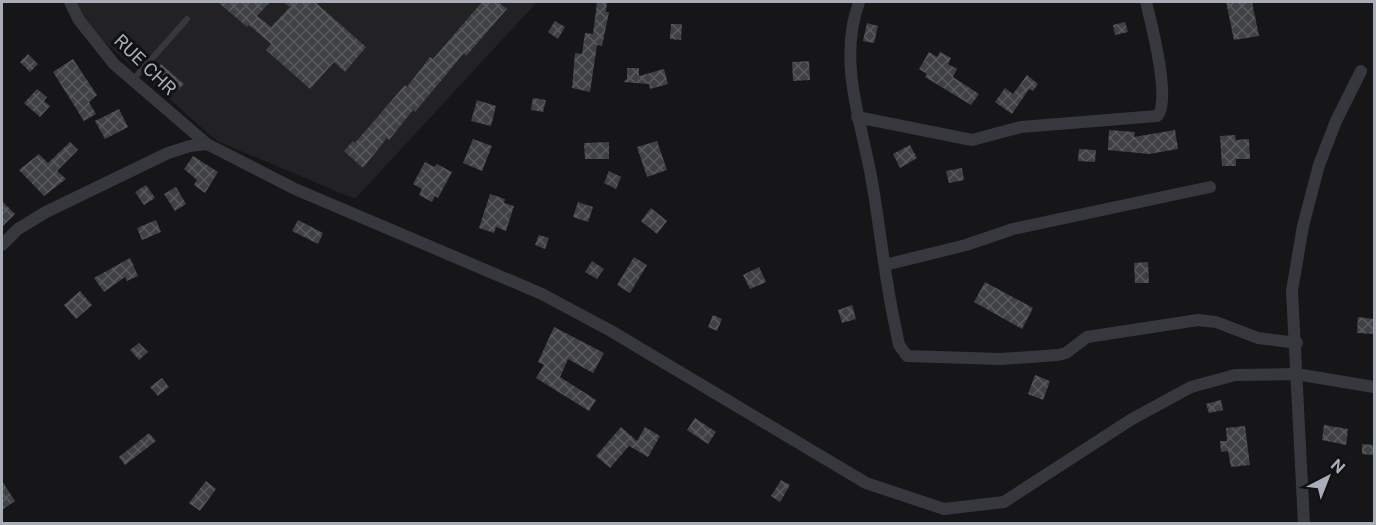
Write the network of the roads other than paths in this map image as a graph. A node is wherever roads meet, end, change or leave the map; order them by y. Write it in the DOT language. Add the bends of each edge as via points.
graph roads {
  1 [pos="70,2"];
  2 [pos="859,2"];
  3 [pos="1146,2"];
  4 [pos="187,19"];
  5 [pos="1361,71"];
  6 [pos="131,81"];
  7 [pos="857,117"];
  8 [pos="207,144"];
  9 [pos="1210,187"];
  10 [pos="2,246"];
  11 [pos="885,265"];
  12 [pos="1297,343"];
  13 [pos="1296,374"];
  14 [pos="1374,387"];
  15 [pos="1304,524"];
  1 -- 6 [label="street, RUE CHR" via="95,42"];
  2 -- 7 [label="street" via="850,34 851,87"];
  3 -- 7 [label="street" via="1158,54 1163,105 1157,116 1021,128 972,140"];
  4 -- 6 [label="lane"];
  5 -- 12 [label="street" via="1319,165 1304,226 1292,291"];
  6 -- 8 [label="street, RUE CHR"];
  7 -- 11 [label="street"];
  8 -- 10 [label="street" via="168,153 46,212 18,229"];
  8 -- 13 [label="street, RUE CHR" via="295,189 542,294 866,483 944,509 1004,502 1132,419 1191,387 1235,375"];
  9 -- 11 [label="street" via="1013,229"];
  11 -- 12 [label="street" via="899,345 903,353 912,357 1000,359 1059,355 1088,337 1198,320 1216,322 1258,338"];
  12 -- 13 [label="street"];
  13 -- 14 [label="street, RUE CHR"];
  13 -- 15 [label="street"];
}
